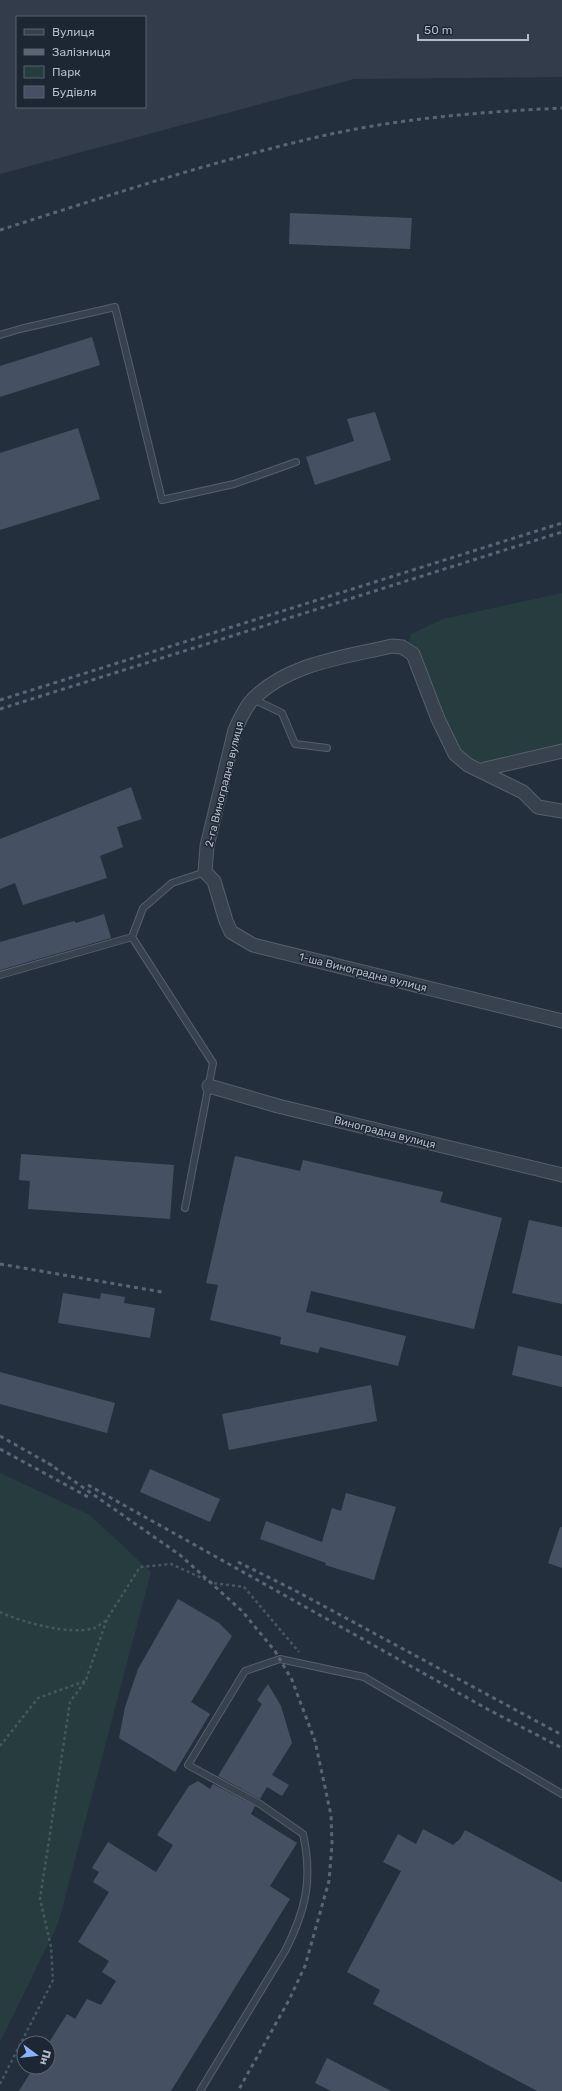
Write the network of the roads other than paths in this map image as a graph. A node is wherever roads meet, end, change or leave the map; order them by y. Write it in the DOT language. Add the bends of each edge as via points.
graph roads {
  1 [pos="0,335"];
  2 [pos="296,462"];
  3 [pos="253,699"];
  4 [pos="327,748"];
  5 [pos="562,751"];
  6 [pos="485,769"];
  7 [pos="562,811"];
  8 [pos="205,872"];
  9 [pos="132,937"];
  10 [pos="0,975"];
  11 [pos="562,1022"];
  12 [pos="209,1086"];
  13 [pos="562,1175"];
  14 [pos="184,1208"];
  15 [pos="562,1794"];
  16 [pos="200,2091"];
  1 -- 2 [label="lane" via="115,307 162,500 234,484"];
  3 -- 4 [label="lane" via="282,713 295,744"];
  3 -- 7 [label="street, 2-га Виноградна вулиця" via="293,671 392,646 402,647 412,654 455,754 468,765 523,792 538,807"];
  3 -- 8 [label="street, 2-га Виноградна вулиця" via="242,713 235,730 208,846"];
  5 -- 6 [label="street"];
  8 -- 9 [label="lane" via="172,883 143,908"];
  8 -- 11 [label="street, 1-ша Виноградна вулиця" via="214,880 231,932 253,944"];
  9 -- 10 [label="lane"];
  9 -- 12 [label="lane" via="213,1063"];
  12 -- 13 [label="street, Виноградна вулиця" via="285,1108"];
  12 -- 14 [label="lane"];
  15 -- 16 [label="lane" via="364,1677 280,1659 245,1672 188,1765 260,1804 304,1834 308,1859 307,1892 297,1927"];
}
